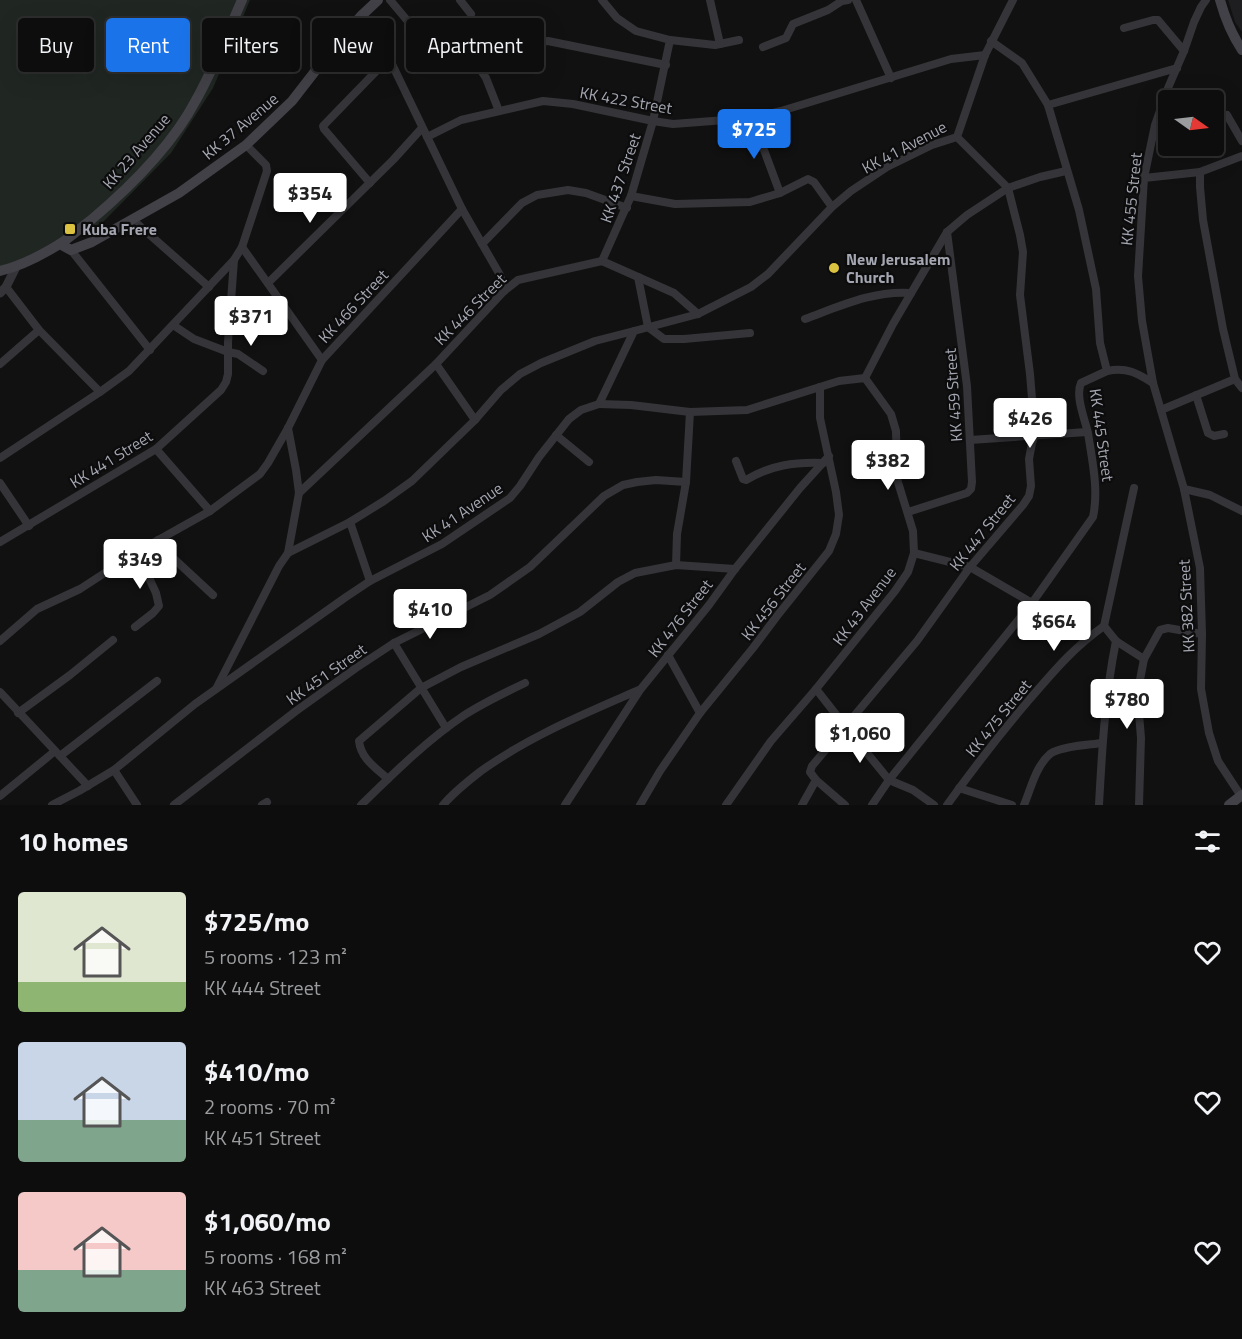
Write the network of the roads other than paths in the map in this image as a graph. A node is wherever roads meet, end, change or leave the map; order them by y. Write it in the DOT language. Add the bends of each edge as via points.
graph roads {
  1 [pos="242,0"];
  2 [pos="378,0"];
  3 [pos="390,0"];
  4 [pos="460,0"];
  5 [pos="602,0"];
  6 [pos="710,0"];
  7 [pos="848,0"];
  8 [pos="856,0"];
  9 [pos="1013,0"];
  10 [pos="1206,0"];
  11 [pos="1220,0"];
  12 [pos="471,14"];
  13 [pos="361,16"];
  14 [pos="406,19"];
  15 [pos="1124,27"];
  16 [pos="670,40"];
  17 [pos="740,40"];
  18 [pos="991,41"];
  19 [pos="720,44"];
  20 [pos="763,47"];
  21 [pos="1242,50"];
  22 [pos="1184,51"];
  23 [pos="985,55"];
  24 [pos="666,65"];
  25 [pos="1177,68"];
  26 [pos="394,69"];
  27 [pos="375,72"];
  28 [pos="891,78"];
  29 [pos="1048,105"];
  30 [pos="499,111"];
  31 [pos="1227,115"];
  32 [pos="752,118"];
  33 [pos="653,122"];
  34 [pos="422,128"];
  35 [pos="427,136"];
  36 [pos="957,137"];
  37 [pos="1242,141"];
  38 [pos="246,145"];
  39 [pos="1242,156"];
  40 [pos="1066,171"];
  41 [pos="1200,172"];
  42 [pos="1144,178"];
  43 [pos="370,183"];
  44 [pos="1008,188"];
  45 [pos="780,193"];
  46 [pos="631,196"];
  47 [pos="832,207"];
  48 [pos="627,208"];
  49 [pos="462,209"];
  50 [pos="133,220"];
  51 [pos="948,232"];
  52 [pos="60,244"];
  53 [pos="482,244"];
  54 [pos="242,247"];
  55 [pos="71,250"];
  56 [pos="234,260"];
  57 [pos="602,261"];
  58 [pos="16,267"];
  59 [pos="0,271"];
  60 [pos="500,275"];
  61 [pos="638,277"];
  62 [pos="518,280"];
  63 [pos="268,284"];
  64 [pos="209,287"];
  65 [pos="3,290"];
  66 [pos="504,291"];
  67 [pos="911,293"];
  68 [pos="698,314"];
  69 [pos="805,319"];
  70 [pos="173,325"];
  71 [pos="648,327"];
  72 [pos="39,330"];
  73 [pos="634,331"];
  74 [pos="750,333"];
  75 [pos="150,350"];
  76 [pos="228,352"];
  77 [pos="322,360"];
  78 [pos="0,364"];
  79 [pos="436,364"];
  80 [pos="1107,370"];
  81 [pos="263,371"];
  82 [pos="865,378"];
  83 [pos="1234,379"];
  84 [pos="1153,383"];
  85 [pos="820,387"];
  86 [pos="1242,388"];
  87 [pos="100,392"];
  88 [pos="1196,395"];
  89 [pos="599,404"];
  90 [pos="1161,410"];
  91 [pos="690,412"];
  92 [pos="475,420"];
  93 [pos="288,428"];
  94 [pos="1087,432"];
  95 [pos="1224,434"];
  96 [pos="556,435"];
  97 [pos="1035,435"];
  98 [pos="970,440"];
  99 [pos="156,449"];
  100 [pos="829,456"];
  101 [pos="0,458"];
  102 [pos="736,461"];
  103 [pos="589,462"];
  104 [pos="823,463"];
  105 [pos="686,482"];
  106 [pos="0,483"];
  107 [pos="1134,488"];
  108 [pos="1184,489"];
  109 [pos="299,493"];
  110 [pos="210,511"];
  111 [pos="908,512"];
  112 [pos="1242,512"];
  113 [pos="350,522"];
  114 [pos="29,526"];
  115 [pos="158,540"];
  116 [pos="0,542"];
  117 [pos="136,552"];
  118 [pos="288,553"];
  119 [pos="914,553"];
  120 [pos="676,565"];
  121 [pos="970,567"];
  122 [pos="735,569"];
  123 [pos="370,581"];
  124 [pos="213,595"];
  125 [pos="1032,603"];
  126 [pos="1104,626"];
  127 [pos="135,627"];
  128 [pos="1202,634"];
  129 [pos="1086,638"];
  130 [pos="113,640"];
  131 [pos="0,641"];
  132 [pos="1116,641"];
  133 [pos="394,643"];
  134 [pos="668,655"];
  135 [pos="1144,659"];
  136 [pos="157,681"];
  137 [pos="525,683"];
  138 [pos="421,688"];
  139 [pos="816,689"];
  140 [pos="216,690"];
  141 [pos="640,690"];
  142 [pos="0,692"];
  143 [pos="18,713"];
  144 [pos="700,713"];
  145 [pos="844,726"];
  146 [pos="446,728"];
  147 [pos="1102,743"];
  148 [pos="57,754"];
  149 [pos="114,770"];
  150 [pos="388,779"];
  151 [pos="816,780"];
  152 [pos="889,780"];
  153 [pos="88,786"];
  154 [pos="959,788"];
  155 [pos="0,796"];
  156 [pos="1242,796"];
  157 [pos="642,804"];
  158 [pos="52,805"];
  159 [pos="137,805"];
  160 [pos="174,805"];
  161 [pos="361,805"];
  162 [pos="443,805"];
  163 [pos="565,805"];
  164 [pos="726,805"];
  165 [pos="802,805"];
  166 [pos="845,805"];
  167 [pos="872,805"];
  168 [pos="934,805"];
  169 [pos="947,805"];
  170 [pos="1012,805"];
  171 [pos="1024,805"];
  172 [pos="1099,805"];
  173 [pos="1139,805"];
  174 [pos="1229,805"];
  1 -- 52 [label="main road, KK 23 Avenue" via="196,102 172,137 114,200"];
  2 -- 13 [label="main road, KK 37 Avenue"];
  3 -- 14 [label="street"];
  4 -- 12 [label="street"];
  5 -- 16 [label="street" via="636,31"];
  6 -- 19 [label="street"];
  7 -- 20 [label="street" via="793,24 786,38"];
  8 -- 28 [label="street"];
  9 -- 18 [label="street, KK 41 Avenue"];
  10 -- 22 [label="street, KK 455 Street"];
  11 -- 21 [label="main road"];
  13 -- 38 [label="main road, KK 37 Avenue" via="292,102"];
  15 -- 22 [label="street" via="1158,20"];
  16 -- 19 [label="street"];
  16 -- 24 [label="street, KK 437 Street"];
  17 -- 19 [label="street"];
  18 -- 23 [label="street, KK 41 Avenue"];
  18 -- 29 [label="street, KK 445 Street" via="1022,63"];
  22 -- 25 [label="street, KK 455 Street"];
  23 -- 28 [label="street, KK 422 Street" via="951,59"];
  23 -- 36 [label="street, KK 41 Avenue"];
  24 -- 30 [label="street" via="548,41 533,42 478,66"];
  24 -- 33 [label="street, KK 437 Street"];
  25 -- 29 [label="street"];
  25 -- 42 [label="street, KK 455 Street" via="1155,125"];
  26 -- 34 [label="street"];
  27 -- 43 [label="street" via="323,126"];
  28 -- 32 [label="street, KK 422 Street"];
  29 -- 40 [label="street, KK 445 Street"];
  30 -- 33 [label="street, KK 422 Street" via="543,102 573,104"];
  30 -- 35 [label="street, KK 422 Street" via="461,120"];
  31 -- 37 [label="street"];
  32 -- 33 [label="street, KK 422 Street"];
  32 -- 45 [label="street"];
  33 -- 46 [label="street, KK 437 Street"];
  34 -- 35 [label="street"];
  34 -- 43 [label="street"];
  35 -- 49 [label="street"];
  36 -- 44 [label="street"];
  36 -- 47 [label="street, KK 41 Avenue" via="888,167"];
  38 -- 50 [label="main road, KK 37 Avenue"];
  38 -- 54 [label="street, KK 441 Street" via="267,171"];
  39 -- 41 [label="street"];
  40 -- 44 [label="street"];
  40 -- 80 [label="street, KK 445 Street" via="1096,289 1100,343"];
  41 -- 42 [label="street"];
  41 -- 83 [label="street" via="1203,219"];
  42 -- 84 [label="street, KK 455 Street" via="1138,276"];
  43 -- 63 [label="street"];
  44 -- 51 [label="street"];
  44 -- 97 [label="street, KK 447 Street" via="1023,252 1020,295"];
  45 -- 46 [label="street" via="750,202 718,204 675,204"];
  45 -- 47 [label="street" via="808,179"];
  46 -- 48 [label="street, KK 437 Street"];
  47 -- 68 [label="street, KK 41 Avenue" via="768,274"];
  48 -- 53 [label="street" via="568,190 537,195 522,203"];
  48 -- 57 [label="street, KK 437 Street"];
  49 -- 53 [label="street"];
  49 -- 77 [label="street, KK 466 Street"];
  50 -- 55 [label="main road, KK 37 Avenue"];
  50 -- 64 [label="street"];
  51 -- 67 [label="street"];
  51 -- 98 [label="street, KK 459 Street"];
  52 -- 55 [label="main road"];
  52 -- 58 [label="main road, KK 23 Avenue"];
  53 -- 60 [label="street"];
  54 -- 56 [label="street, KK 441 Street"];
  54 -- 63 [label="street"];
  55 -- 75 [label="street"];
  56 -- 64 [label="street"];
  56 -- 76 [label="street, KK 441 Street"];
  57 -- 61 [label="street"];
  57 -- 62 [label="street, KK 446 Street"];
  58 -- 59 [label="main road, KK 23 Avenue"];
  58 -- 65 [label="street"];
  60 -- 62 [label="street"];
  60 -- 66 [label="street"];
  61 -- 68 [label="street" via="674,293"];
  61 -- 71 [label="street"];
  62 -- 66 [label="street, KK 446 Street"];
  63 -- 77 [label="street"];
  64 -- 70 [label="street"];
  65 -- 72 [label="street"];
  66 -- 79 [label="street, KK 446 Street"];
  67 -- 69 [label="street" via="862,299"];
  67 -- 82 [label="street"];
  68 -- 71 [label="street, KK 41 Avenue"];
  70 -- 75 [label="street"];
  70 -- 76 [label="street" via="194,339"];
  71 -- 73 [label="street, KK 41 Avenue"];
  71 -- 74 [label="street" via="664,339"];
  72 -- 78 [label="street"];
  72 -- 87 [label="street"];
  73 -- 89 [label="street"];
  73 -- 92 [label="street, KK 41 Avenue" via="595,341 520,374"];
  75 -- 87 [label="street"];
  76 -- 81 [label="street" via="238,354"];
  76 -- 99 [label="street, KK 441 Street" via="228,374 221,390"];
  77 -- 93 [label="street, KK 466 Street"];
  79 -- 92 [label="street"];
  79 -- 109 [label="street, KK 446 Street"];
  80 -- 84 [label="street" via="1120,368"];
  80 -- 94 [label="street, KK 445 Street" via="1079,386"];
  82 -- 85 [label="street"];
  82 -- 111 [label="street, KK 43 Avenue" via="891,414 896,431 897,479"];
  83 -- 86 [label="street"];
  83 -- 88 [label="street"];
  84 -- 90 [label="street, KK 455 Street"];
  85 -- 91 [label="street" via="747,410"];
  85 -- 100 [label="street, KK 456 Street" via="820,418"];
  87 -- 101 [label="street"];
  88 -- 90 [label="street"];
  88 -- 95 [label="street" via="1208,433"];
  89 -- 91 [label="street"];
  89 -- 96 [label="street, KK 41 Avenue" via="581,410"];
  90 -- 108 [label="street, KK 382 Street"];
  91 -- 105 [label="street"];
  92 -- 113 [label="street, KK 41 Avenue" via="412,481"];
  93 -- 109 [label="street"];
  93 -- 110 [label="street, KK 466 Street" via="260,474"];
  94 -- 97 [label="street"];
  94 -- 125 [label="street, KK 445 Street" via="1096,493 1093,517"];
  96 -- 103 [label="street"];
  96 -- 123 [label="street, KK 41 Avenue" via="510,498 442,544"];
  97 -- 98 [label="street"];
  97 -- 121 [label="street, KK 447 Street" via="1029,459 1029,496"];
  98 -- 111 [label="street, KK 459 Street" via="971,489"];
  99 -- 110 [label="street"];
  99 -- 114 [label="street, KK 441 Street"];
  100 -- 104 [label="street, KK 476 Street"];
  100 -- 144 [label="street, KK 456 Street" via="839,515 830,551"];
  102 -- 104 [label="street" via="746,480 775,466"];
  104 -- 122 [label="street, KK 476 Street"];
  105 -- 120 [label="street"];
  105 -- 133 [label="street, KK 451 Street" via="656,480 623,485 604,496 530,567 490,595"];
  106 -- 114 [label="street"];
  107 -- 126 [label="street"];
  108 -- 112 [label="street" via="1210,495"];
  108 -- 128 [label="street, KK 382 Street" via="1200,568"];
  109 -- 118 [label="street"];
  110 -- 115 [label="street, KK 466 Street"];
  111 -- 119 [label="street, KK 43 Avenue"];
  113 -- 118 [label="street, KK 41 Avenue"];
  113 -- 123 [label="street"];
  114 -- 116 [label="street, KK 441 Street"];
  115 -- 117 [label="street, KK 466 Street"];
  115 -- 124 [label="street"];
  117 -- 127 [label="street" via="159,606"];
  117 -- 131 [label="street, KK 466 Street" via="80,589 37,609"];
  118 -- 140 [label="street"];
  119 -- 121 [label="street"];
  119 -- 139 [label="street, KK 43 Avenue" via="908,572 895,591"];
  120 -- 122 [label="street"];
  120 -- 138 [label="street" via="635,573 580,612"];
  121 -- 125 [label="street"];
  121 -- 145 [label="street, KK 447 Street" via="917,641"];
  122 -- 134 [label="street, KK 476 Street"];
  123 -- 140 [label="street, KK 41 Avenue"];
  125 -- 129 [label="street"];
  125 -- 152 [label="street, KK 445 Street"];
  126 -- 129 [label="street, KK 475 Street"];
  126 -- 132 [label="street"];
  128 -- 135 [label="street" via="1160,630"];
  128 -- 156 [label="street, KK 382 Street" via="1201,689 1209,733 1218,761"];
  129 -- 154 [label="street, KK 475 Street" via="1017,714"];
  130 -- 143 [label="street"];
  132 -- 135 [label="street"];
  132 -- 147 [label="street"];
  133 -- 138 [label="street"];
  133 -- 160 [label="street, KK 451 Street" via="296,711"];
  134 -- 141 [label="street, KK 476 Street"];
  134 -- 144 [label="street"];
  135 -- 173 [label="street" via="1138,701"];
  136 -- 148 [label="street"];
  137 -- 146 [label="street" via="482,704"];
  138 -- 146 [label="street"];
  138 -- 150 [label="street" via="359,741 365,757"];
  139 -- 145 [label="street"];
  139 -- 164 [label="street, KK 43 Avenue" via="771,741"];
  140 -- 149 [label="street, KK 41 Avenue"];
  141 -- 162 [label="street" via="543,732 503,755"];
  141 -- 163 [label="street, KK 476 Street"];
  142 -- 143 [label="street"];
  143 -- 148 [label="street"];
  144 -- 157 [label="street, KK 456 Street"];
  145 -- 151 [label="street, KK 447 Street" via="812,766 810,772"];
  145 -- 152 [label="street"];
  146 -- 150 [label="street"];
  147 -- 171 [label="street" via="1051,753 1038,769"];
  147 -- 172 [label="street"];
  148 -- 153 [label="street"];
  148 -- 155 [label="street"];
  149 -- 153 [label="street, KK 41 Avenue"];
  149 -- 159 [label="street"];
  150 -- 161 [label="street"];
  151 -- 165 [label="street, KK 447 Street"];
  151 -- 166 [label="street"];
  152 -- 167 [label="street, KK 445 Street"];
  152 -- 168 [label="street"];
  153 -- 158 [label="street, KK 41 Avenue"];
  154 -- 169 [label="street, KK 475 Street"];
  154 -- 170 [label="street"];
  156 -- 174 [label="main road"];
}
